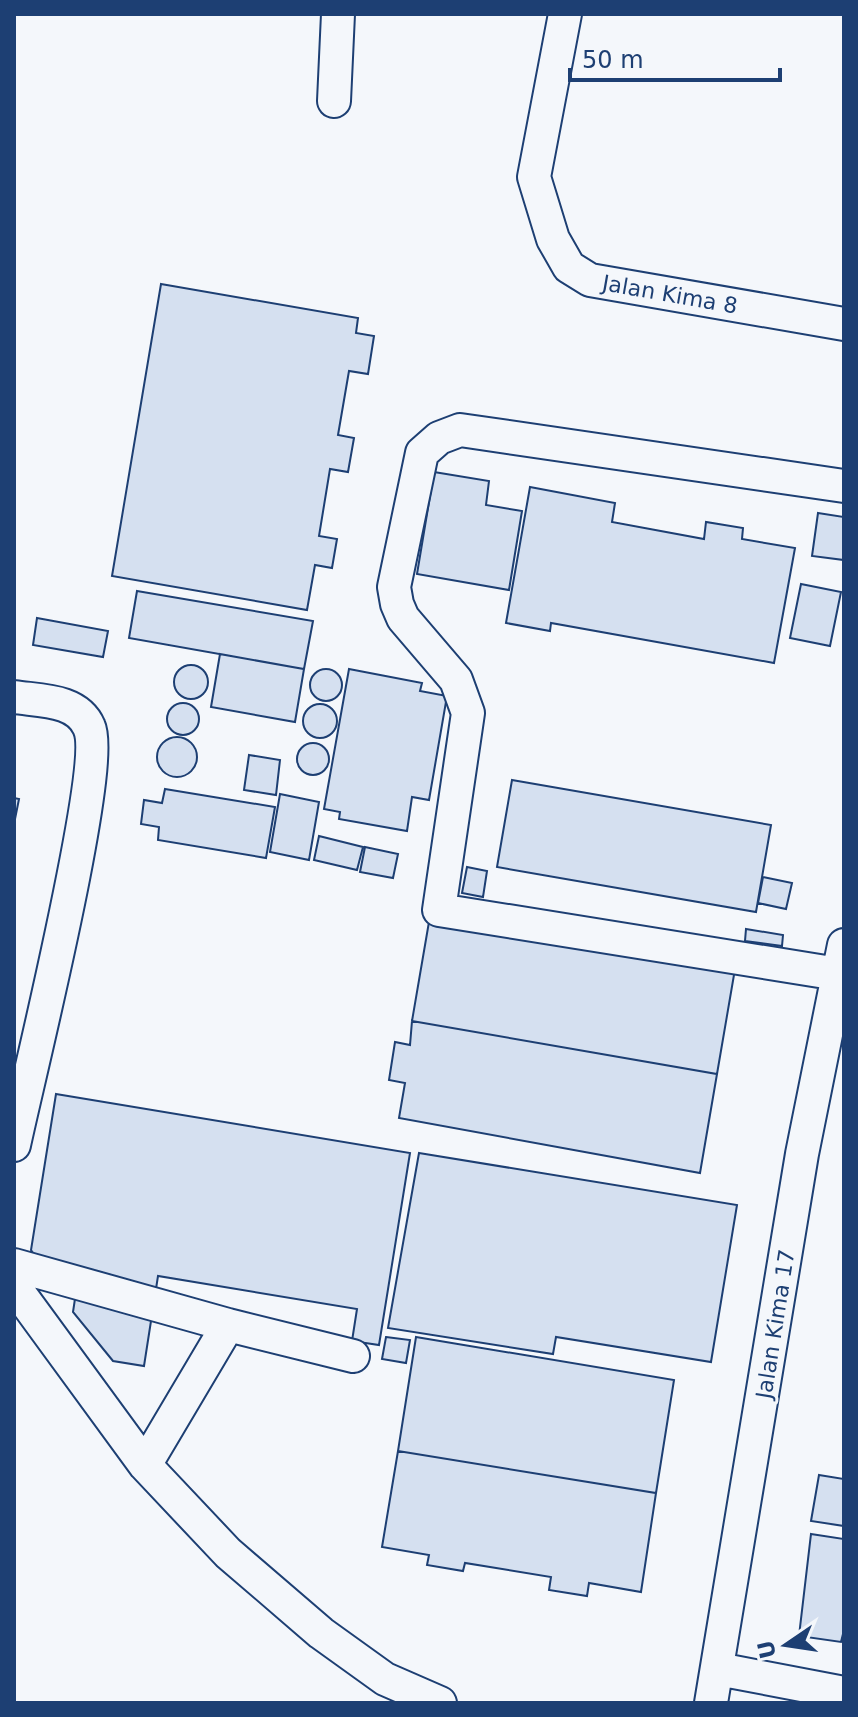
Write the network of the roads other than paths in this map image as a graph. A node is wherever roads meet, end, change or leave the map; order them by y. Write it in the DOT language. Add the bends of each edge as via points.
graph roads {
  1 [pos="338,14"];
  2 [pos="565,14"];
  3 [pos="334,101"];
  4 [pos="844,324"];
  5 [pos="844,486"];
  6 [pos="14,697"];
  7 [pos="842,953"];
  8 [pos="14,1145"];
  9 [pos="14,1265"];
  10 [pos="14,1286"];
  11 [pos="228,1325"];
  12 [pos="353,1356"];
  13 [pos="145,1465"];
  14 [pos="718,1669"];
  15 [pos="844,1693"];
  16 [pos="440,1703"];
  17 [pos="711,1703"];
  1 -- 3 [label="street"];
  2 -- 4 [label="street, Jalan Kima 8" via="534,177 553,239 569,267 590,280"];
  5 -- 7 [label="street" via="460,430 439,438 422,453 394,587 403,618 456,680 468,713 439,910"];
  6 -- 8 [label="street" via="71,706 89,725 94,749 80,842"];
  7 -- 14 [label="street, Jalan Kima 17" via="802,1154"];
  9 -- 11 [label="street"];
  10 -- 13 [label="street"];
  11 -- 12 [label="street"];
  11 -- 13 [label="street"];
  13 -- 16 [label="street" via="228,1553 321,1633 385,1679"];
  14 -- 15 [label="street"];
  14 -- 17 [label="street, Jalan Kima 17"];
}
